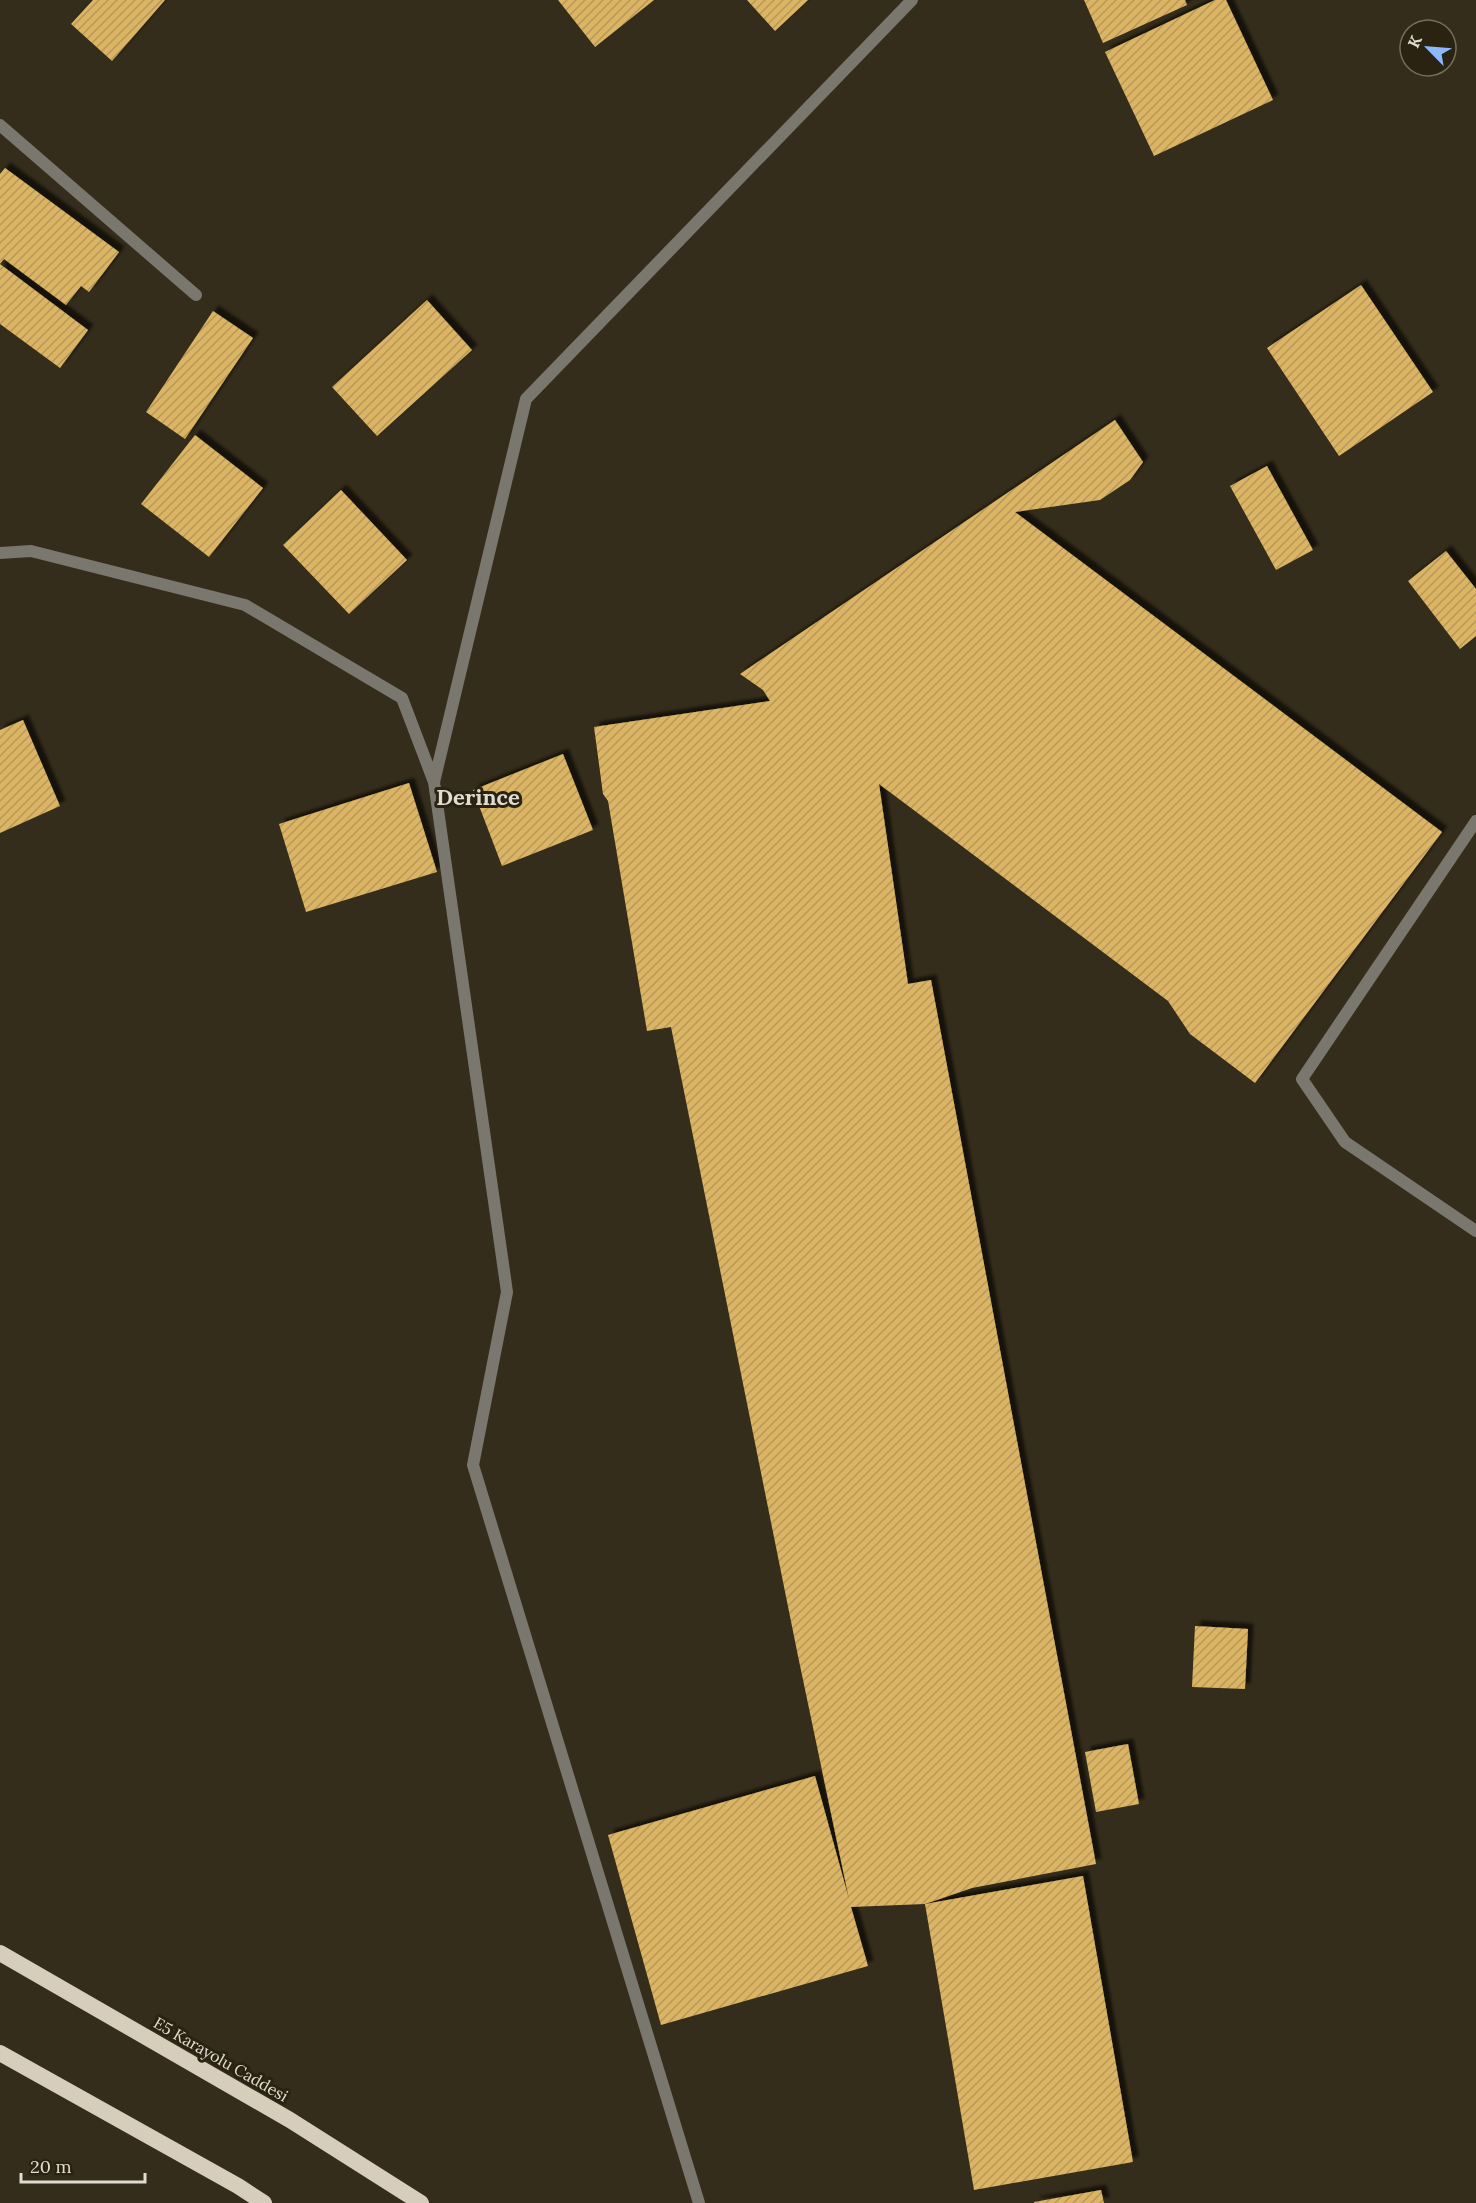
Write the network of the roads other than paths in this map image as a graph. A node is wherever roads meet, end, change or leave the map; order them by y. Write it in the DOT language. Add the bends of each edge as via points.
graph roads {
  1 [pos="912,0"];
  2 [pos="0,124"];
  3 [pos="196,295"];
  4 [pos="0,553"];
  5 [pos="434,782"];
  6 [pos="1476,821"];
  7 [pos="1476,1232"];
  8 [pos="0,1953"];
  9 [pos="0,2053"];
  10 [pos="264,2203"];
  11 [pos="421,2203"];
  12 [pos="699,2203"];
  1 -- 5 [label="street" via="526,399"];
  2 -- 3 [label="street"];
  4 -- 5 [label="street" via="31,551 245,605 402,698"];
  5 -- 12 [label="street" via="507,1292 473,1465"];
  6 -- 7 [label="street" via="1302,1079 1345,1142"];
  8 -- 11 [label="highway, E5 Karayolu Caddesi" via="290,2120"];
  9 -- 10 [label="highway"];
}
